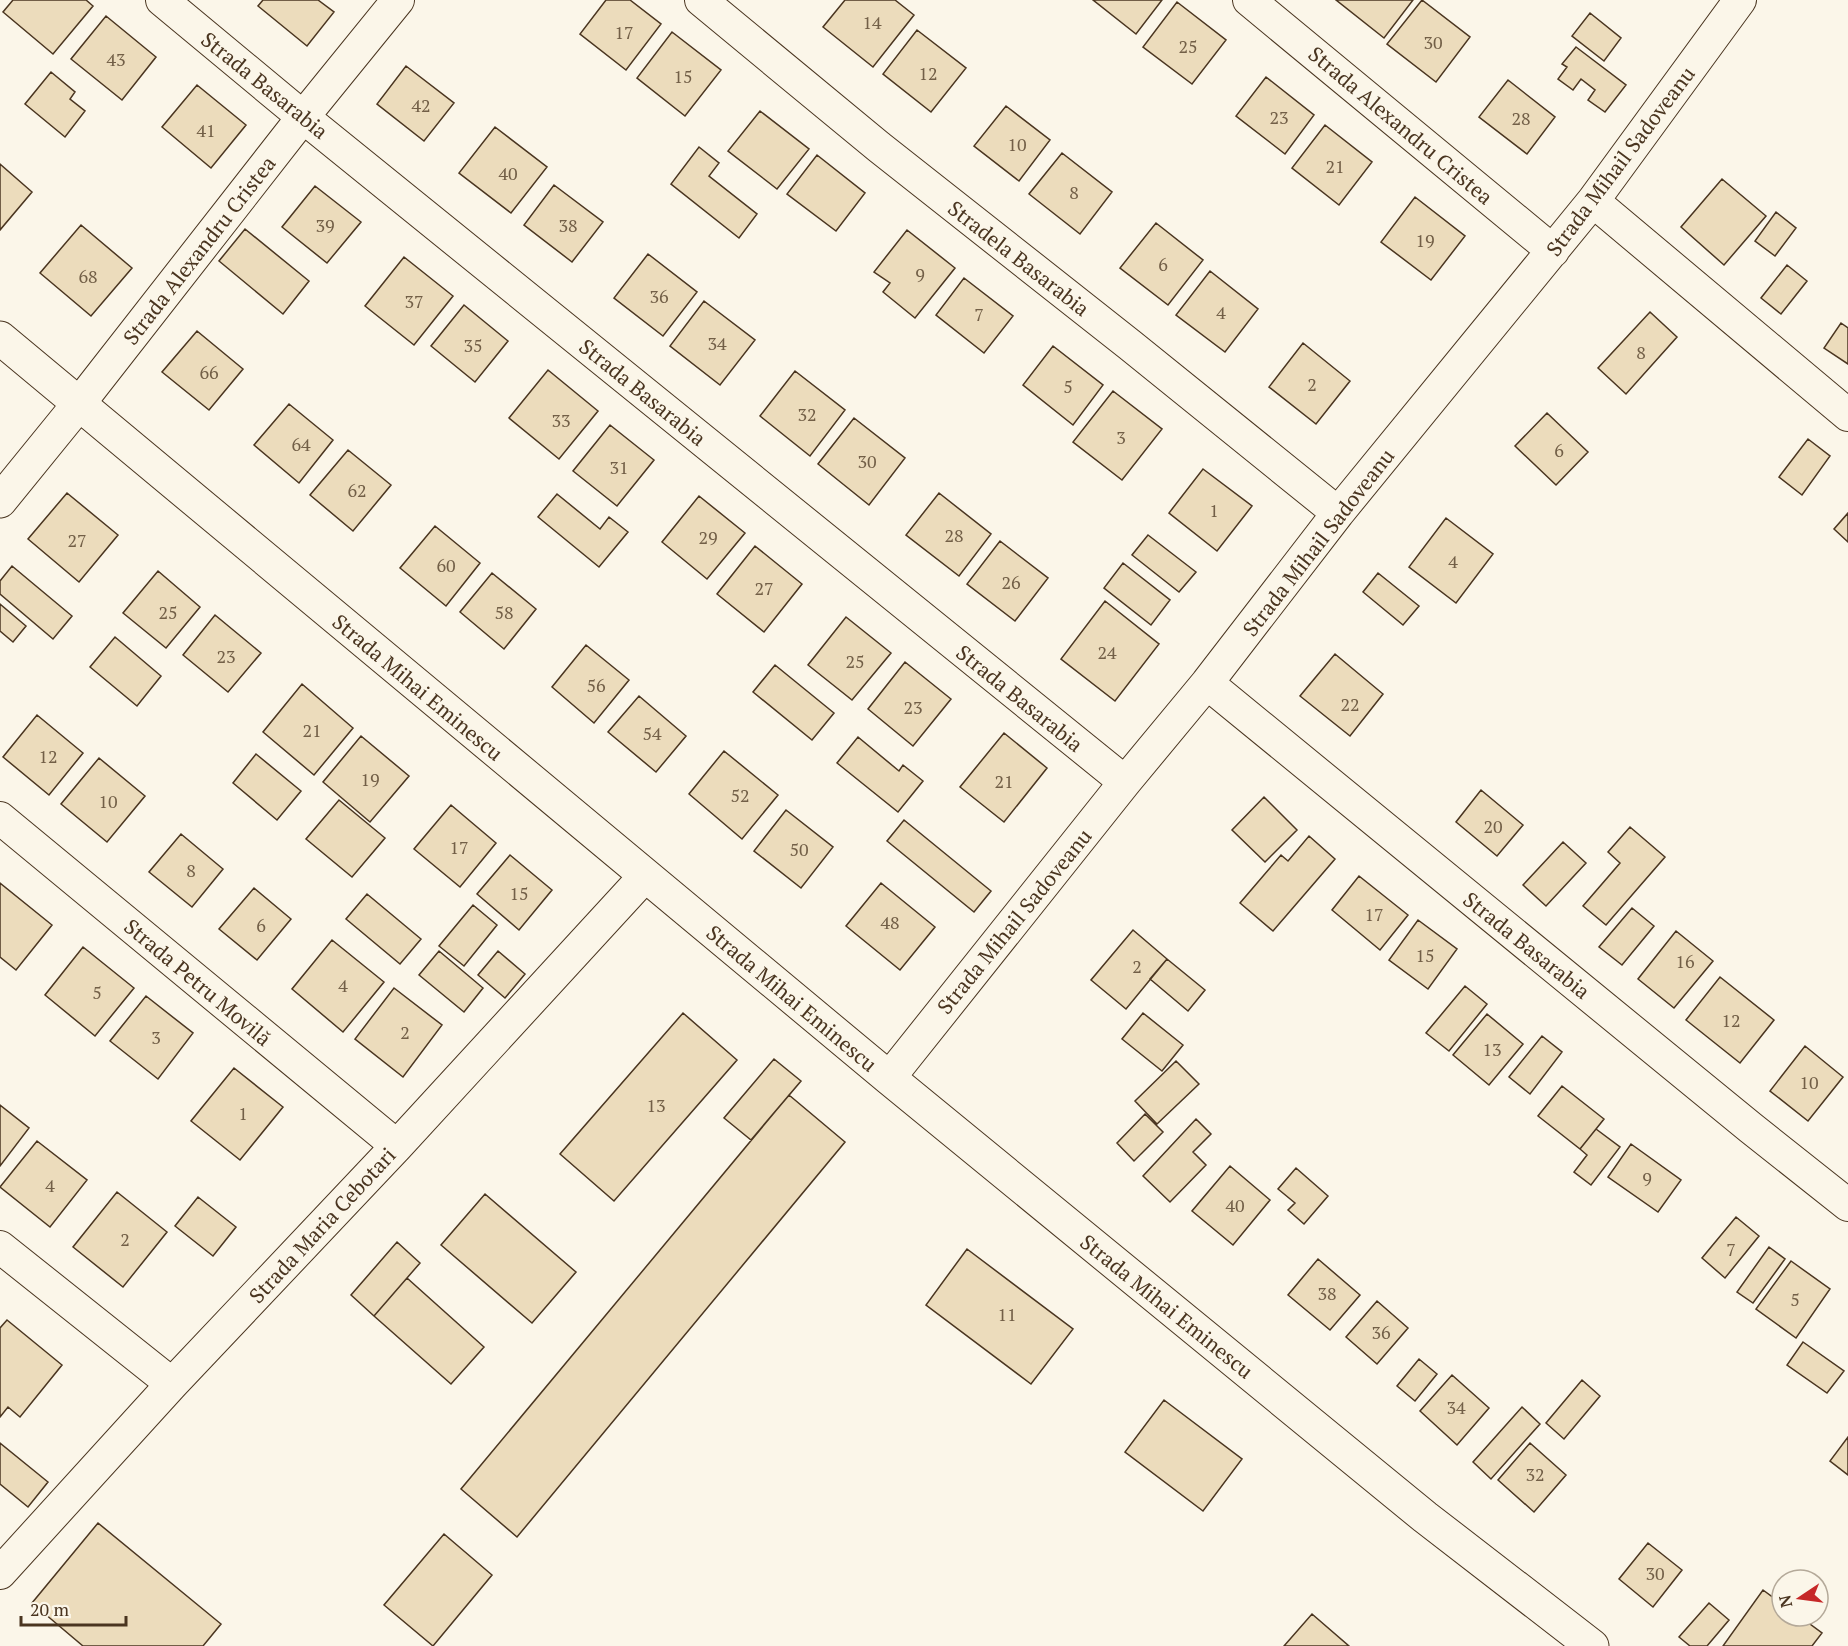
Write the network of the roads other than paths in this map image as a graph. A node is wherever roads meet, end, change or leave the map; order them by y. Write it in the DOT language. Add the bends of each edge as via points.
graph roads {
  1 [pos="162,0"];
  2 [pos="398,0"];
  3 [pos="701,0"];
  4 [pos="1249,0"];
  5 [pos="1740,0"];
  6 [pos="303,117"];
  7 [pos="1593,201"];
  8 [pos="1553,250"];
  9 [pos="0,338"];
  10 [pos="78,405"];
  11 [pos="1848,415"];
  12 [pos="0,501"];
  13 [pos="1338,513"];
  14 [pos="1207,683"];
  15 [pos="1125,782"];
  16 [pos="0,818"];
  17 [pos="645,876"];
  18 [pos="889,1078"];
  19 [pos="397,1146"];
  20 [pos="1848,1205"];
  21 [pos="0,1247"];
  22 [pos="172,1384"];
  23 [pos="0,1573"];
  24 [pos="1592,1646"];
  1 -- 6 [label="street, Strada Basarabia"];
  2 -- 6 [label="street, Strada Alexandru Cristea"];
  3 -- 13 [label="street, Stradela Basarabia"];
  4 -- 8 [label="street, Strada Alexandru Cristea"];
  5 -- 7 [label="street, Strada Mihail Sadoveanu"];
  6 -- 10 [label="street, Strada Alexandru Cristea"];
  6 -- 15 [label="street, Strada Basarabia"];
  7 -- 8 [label="street, Strada Mihail Sadoveanu"];
  7 -- 11 [label="street"];
  8 -- 13 [label="street, Strada Mihail Sadoveanu"];
  9 -- 10 [label="street, Strada Mihai Eminescu"];
  10 -- 12 [label="street, Strada Alexandru Cristea"];
  10 -- 17 [label="street, Strada Mihai Eminescu"];
  13 -- 14 [label="street, Strada Mihail Sadoveanu"];
  14 -- 15 [label="street, Strada Mihail Sadoveanu"];
  14 -- 20 [label="street, Strada Basarabia"];
  15 -- 18 [label="street, Strada Mihail Sadoveanu"];
  16 -- 19 [label="street, Strada Petru Movilă"];
  17 -- 18 [label="street, Strada Mihai Eminescu"];
  17 -- 19 [label="street, Strada Maria Cebotari"];
  18 -- 24 [label="street, Strada Mihai Eminescu" via="1425,1517"];
  19 -- 22 [label="street, Strada Maria Cebotari"];
  21 -- 22 [label="street"];
  22 -- 23 [label="street, Strada Maria Cebotari"];
}
